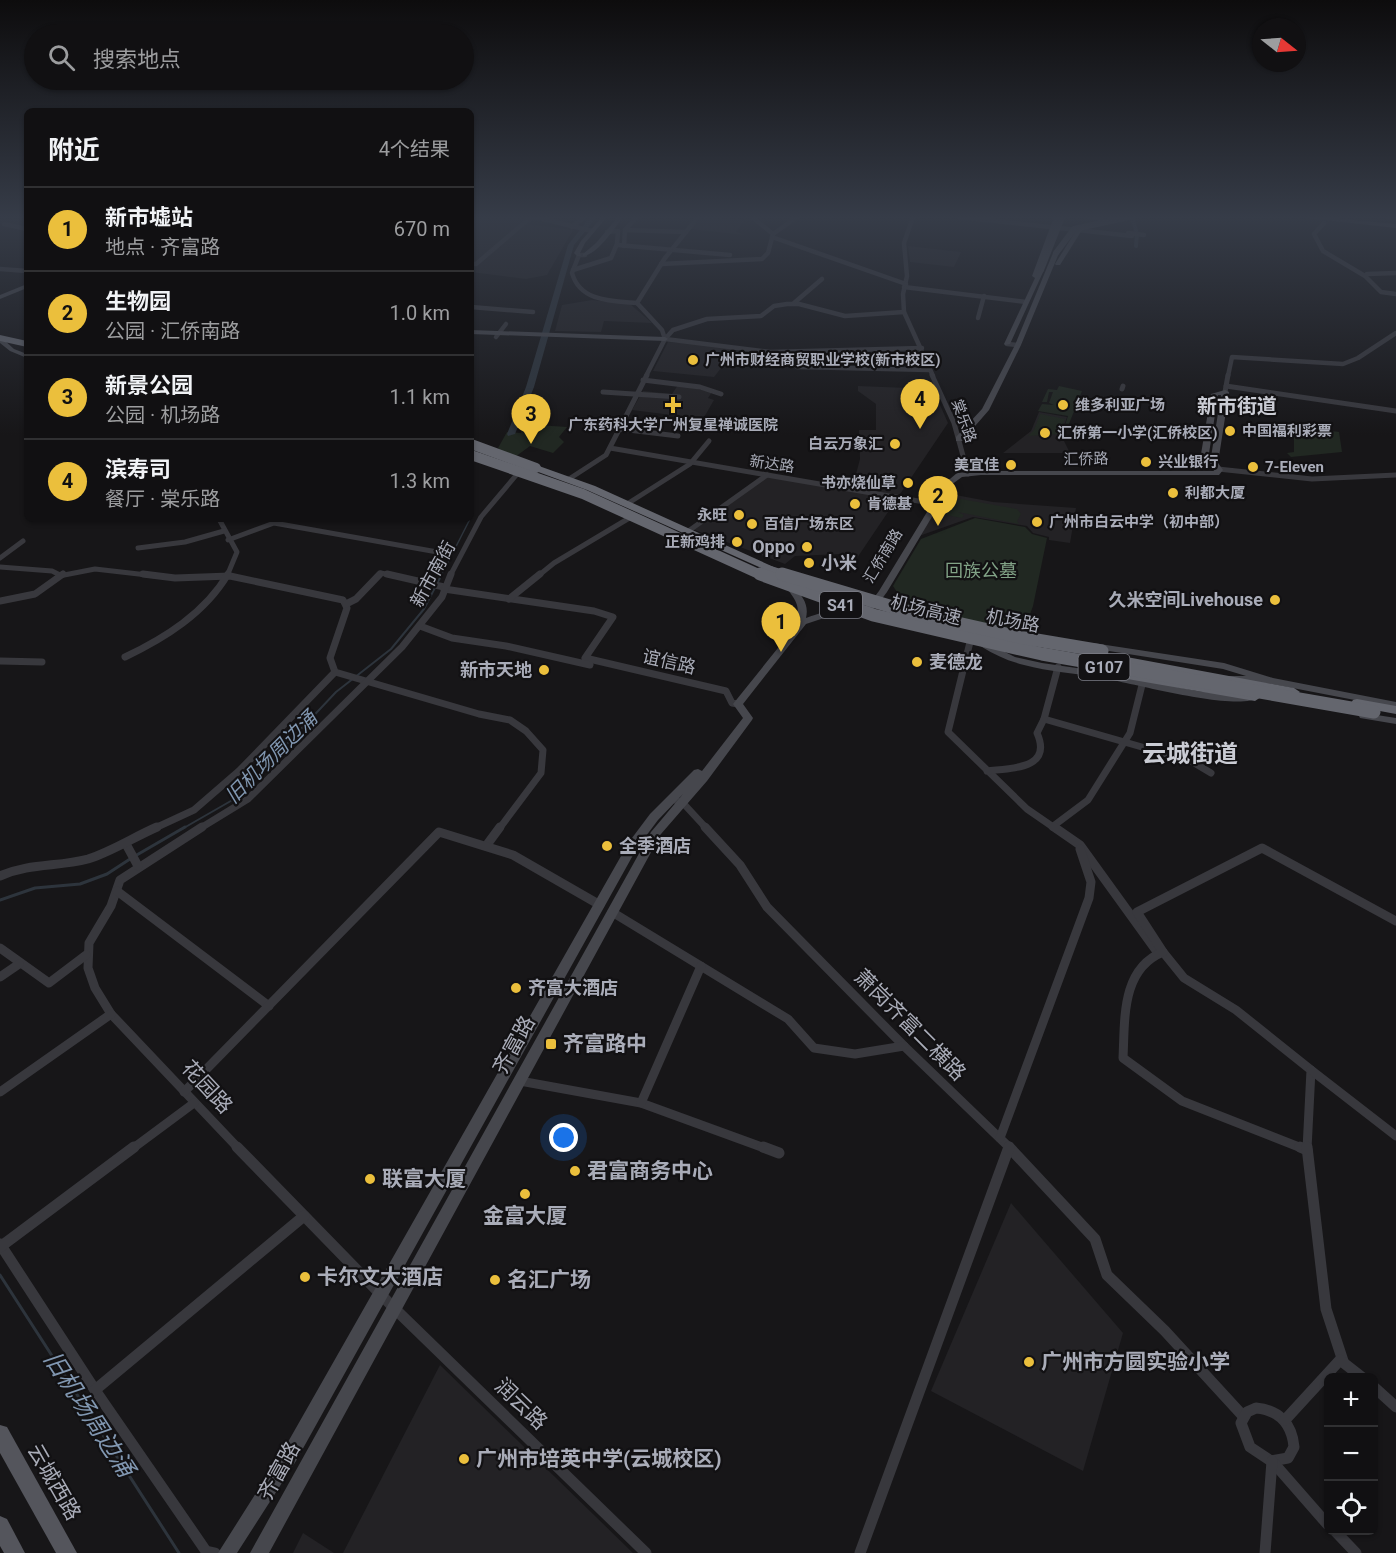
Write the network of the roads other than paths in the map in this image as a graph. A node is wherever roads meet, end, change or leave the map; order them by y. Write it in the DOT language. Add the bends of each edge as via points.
graph roads {
  1 [pos="16,289"];
  2 [pos="583,289"];
  3 [pos="643,289"];
  4 [pos="810,289"];
  5 [pos="905,289"];
  6 [pos="934,289"];
  7 [pos="1031,289"];
  8 [pos="1042,289"];
  9 [pos="1380,289"];
  10 [pos="1396,294"];
  11 [pos="0,296"];
  12 [pos="984,297"];
  13 [pos="1026,302"];
  14 [pos="637,303"];
  15 [pos="794,303"];
  16 [pos="474,308"];
  17 [pos="533,312"];
  18 [pos="904,312"];
  19 [pos="978,318"];
  20 [pos="506,324"];
  21 [pos="1396,333"];
  22 [pos="474,334"];
  23 [pos="497,335"];
  24 [pos="665,339"];
  25 [pos="1,341"];
  26 [pos="24,344"];
  27 [pos="1007,344"];
  28 [pos="921,345"];
  29 [pos="1018,345"];
  30 [pos="24,352"];
  31 [pos="789,352"];
  32 [pos="930,370"];
  33 [pos="643,381"];
  34 [pos="1226,389"];
  35 [pos="603,392"];
  36 [pos="636,394"];
  37 [pos="721,394"];
  38 [pos="679,397"];
  39 [pos="1396,411"];
  40 [pos="620,429"];
  41 [pos="678,436"];
  42 [pos="959,439"];
  43 [pos="709,441"];
  44 [pos="610,448"];
  45 [pos="474,452"];
  46 [pos="474,452"];
  47 [pos="474,452"];
  48 [pos="474,452"];
  49 [pos="690,464"];
  50 [pos="1217,468"];
  51 [pos="1202,469"];
  52 [pos="968,472"];
  53 [pos="518,473"];
  54 [pos="767,475"];
  55 [pos="1396,475"];
  56 [pos="569,479"];
  57 [pos="627,504"];
  58 [pos="929,508"];
  59 [pos="631,517"];
  60 [pos="220,522"];
  61 [pos="224,531"];
  62 [pos="687,532"];
  63 [pos="228,540"];
  64 [pos="23,541"];
  65 [pos="138,548"];
  66 [pos="443,553"];
  67 [pos="0,558"];
  68 [pos="0,567"];
  69 [pos="762,568"];
  70 [pos="60,576"];
  71 [pos="230,576"];
  72 [pos="888,583"];
  73 [pos="790,584"];
  74 [pos="443,588"];
  75 [pos="509,599"];
  76 [pos="0,602"];
  77 [pos="346,604"];
  78 [pos="868,610"];
  79 [pos="908,616"];
  80 [pos="420,626"];
  81 [pos="1011,639"];
  82 [pos="970,642"];
  83 [pos="985,645"];
  84 [pos="125,657"];
  85 [pos="0,661"];
  86 [pos="587,661"];
  87 [pos="42,662"];
  88 [pos="1058,667"];
  89 [pos="335,672"];
  90 [pos="1272,681"];
  91 [pos="363,682"];
  92 [pos="1224,682"];
  93 [pos="1142,685"];
  94 [pos="1288,694"];
  95 [pos="1256,697"];
  96 [pos="737,705"];
  97 [pos="1394,712"];
  98 [pos="1044,719"];
  99 [pos="1124,742"];
  100 [pos="987,771"];
  101 [pos="1211,772"];
  102 [pos="677,801"];
  103 [pos="1052,827"];
  104 [pos="126,843"];
  105 [pos="633,844"];
  106 [pos="1080,845"];
  107 [pos="486,846"];
  108 [pos="647,849"];
  109 [pos="138,866"];
  110 [pos="0,876"];
  111 [pos="117,891"];
  112 [pos="600,904"];
  113 [pos="612,912"];
  114 [pos="1396,921"];
  115 [pos="0,948"];
  116 [pos="1160,953"];
  117 [pos="86,955"];
  118 [pos="19,964"];
  119 [pos="701,966"];
  120 [pos="0,977"];
  121 [pos="269,1006"];
  122 [pos="111,1014"];
  123 [pos="904,1046"];
  124 [pos="1311,1070"];
  125 [pos="520,1081"];
  126 [pos="0,1092"];
  127 [pos="184,1092"];
  128 [pos="194,1103"];
  129 [pos="641,1103"];
  130 [pos="1396,1136"];
  131 [pos="1000,1138"];
  132 [pos="1009,1147"];
  133 [pos="1307,1150"];
  134 [pos="779,1153"];
  135 [pos="304,1216"];
  136 [pos="0,1246"];
  137 [pos="380,1294"];
  138 [pos="394,1308"];
  139 [pos="1343,1361"];
  140 [pos="1358,1373"];
  141 [pos="95,1390"];
  142 [pos="1378,1391"];
  143 [pos="1396,1407"];
  144 [pos="1244,1416"];
  145 [pos="1285,1420"];
  146 [pos="0,1434"];
  147 [pos="1272,1461"];
  148 [pos="1324,1520"];
  149 [pos="0,1526"];
  150 [pos="1339,1535"];
  151 [pos="15,1553"];
  152 [pos="67,1553"];
  153 [pos="214,1553"];
  154 [pos="227,1553"];
  155 [pos="259,1553"];
  156 [pos="646,1553"];
  157 [pos="860,1553"];
  158 [pos="1265,1553"];
  159 [pos="1356,1553"];
  1 -- 11 [label="main road"];
  2 -- 14 [label="street" via="602,299"];
  3 -- 14 [label="street"];
  4 -- 15 [label="street"];
  5 -- 18 [label="street, 棠乐路"];
  6 -- 12 [label="street"];
  7 -- 13 [label="main road"];
  8 -- 29 [label="main road"];
  9 -- 10 [label="street"];
  12 -- 13 [label="street"];
  12 -- 19 [label="street"];
  13 -- 27 [label="main road"];
  14 -- 24 [label="street" via="664,332"];
  15 -- 18 [label="street" via="845,316"];
  15 -- 24 [label="street" via="774,306 758,317 692,323 673,330"];
  16 -- 17 [label="street"];
  18 -- 28 [label="street, 棠乐路"];
  20 -- 23 [label="street"];
  21 -- 34 [label="street" via="1343,364 1232,357"];
  22 -- 23 [label="main road"];
  23 -- 24 [label="main road"];
  24 -- 31 [label="street"];
  24 -- 33 [label="street"];
  25 -- 26 [label="highway"];
  25 -- 30 [label="highway"];
  27 -- 29 [label="street"];
  28 -- 31 [label="street"];
  28 -- 32 [label="street, 棠乐路"];
  29 -- 42 [label="main road" via="985,410"];
  31 -- 32 [label="street" via="797,366"];
  32 -- 42 [label="street, 棠乐路"];
  33 -- 36 [label="street"];
  33 -- 37 [label="street" via="700,387"];
  34 -- 39 [label="street"];
  34 -- 50 [label="main road"];
  34 -- 51 [label="main road" via="1215,394"];
  35 -- 36 [label="street"];
  36 -- 38 [label="street"];
  36 -- 40 [label="street"];
  40 -- 41 [label="street"];
  40 -- 44 [label="street"];
  42 -- 52 [label="street, 棠乐路"];
  43 -- 49 [label="street"];
  44 -- 49 [label="street, 新达路"];
  44 -- 56 [label="street" via="602,459"];
  45 -- 56 [label="highway, 机场路"];
  46 -- 53 [label="highway, 机场路"];
  47 -- 69 [label="highway, 机场高速 / S41, bridge" via="555,477"];
  48 -- 73 [label="highway, 机场高速 / S41, bridge" via="583,494"];
  49 -- 54 [label="street, 新达路"];
  49 -- 57 [label="street"];
  50 -- 51 [label="main road, 汇侨路" via="1214,473"];
  50 -- 55 [label="street" via="1312,479"];
  51 -- 52 [label="main road, 汇侨路"];
  52 -- 58 [label="main road, 汇侨南路" via="951,480"];
  53 -- 59 [label="highway, 机场路"];
  53 -- 74 [label="street, 新市南街" via="481,517"];
  54 -- 58 [label="street, 新达路" via="863,489"];
  54 -- 62 [label="street"];
  56 -- 57 [label="highway, 机场路"];
  57 -- 62 [label="highway, 机场路"];
  58 -- 72 [label="main road, 汇侨南路"];
  58 -- 78 [label="main road, 汇侨南路"];
  59 -- 73 [label="highway, 机场路"];
  59 -- 75 [label="street" via="554,562"];
  60 -- 61 [label="street"];
  61 -- 63 [label="street"];
  61 -- 65 [label="street" via="185,542"];
  62 -- 73 [label="highway, 机场路"];
  63 -- 66 [label="street" via="274,523"];
  63 -- 71 [label="street" via="237,552"];
  64 -- 67 [label="street"];
  68 -- 70 [label="street" via="52,571"];
  69 -- 90 [label="highway, bridge" via="913,613 1019,637"];
  69 -- 97 [label="highway, 机场高速 / S41, bridge" via="860,604 964,631"];
  70 -- 71 [label="street" via="95,569 175,578"];
  70 -- 76 [label="street" via="35,594"];
  71 -- 77 [label="street" via="336,597"];
  71 -- 84 [label="street" via="185,622"];
  72 -- 78 [label="main road, 汇侨南路"];
  72 -- 79 [label="main road" via="893,602"];
  73 -- 78 [label="highway, 机场路"];
  73 -- 95 [label="highway, bridge" via="861,615 919,633"];
  73 -- 96 [label="main road" via="803,603 800,622"];
  73 -- 97 [label="highway, 机场高速 / S41, bridge" via="873,615 991,644"];
  74 -- 75 [label="street"];
  74 -- 77 [label="street" via="381,573"];
  74 -- 80 [label="street, 新市南街" via="439,601"];
  75 -- 86 [label="street" via="613,617"];
  77 -- 89 [label="street" via="330,658"];
  78 -- 79 [label="highway, 机场路"];
  78 -- 82 [label="highway, 机场路"];
  78 -- 96 [label="main road" via="829,613 803,622"];
  79 -- 81 [label="highway, 机场路"];
  80 -- 86 [label="street, 谊信路" via="460,641"];
  80 -- 91 [label="street, 新市南街"];
  81 -- 90 [label="main road" via="1041,638 1189,660 1236,668"];
  81 -- 92 [label="highway, 机场路 / G107"];
  82 -- 83 [label="highway, 机场路"];
  82 -- 100 [label="street" via="948,732"];
  83 -- 88 [label="main road" via="1009,657"];
  83 -- 92 [label="highway, 机场路 / G107"];
  85 -- 87 [label="street"];
  86 -- 96 [label="street, 谊信路" via="726,692"];
  88 -- 93 [label="main road"];
  88 -- 98 [label="street"];
  89 -- 91 [label="street"];
  89 -- 104 [label="street" via="200,806"];
  90 -- 92 [label="main road"];
  90 -- 97 [label="main road"];
  91 -- 107 [label="street" via="510,720 543,750 541,773"];
  91 -- 109 [label="street, 新市南街" via="248,799"];
  92 -- 94 [label="highway, 机场路 / G107"];
  92 -- 95 [label="main road"];
  93 -- 95 [label="main road" via="1204,697"];
  93 -- 99 [label="street" via="1130,733"];
  94 -- 95 [label="main road"];
  94 -- 97 [label="highway, 机场路"];
  95 -- 97 [label="main road"];
  96 -- 102 [label="main road, 齐富路" via="743,717"];
  98 -- 99 [label="street"];
  98 -- 100 [label="street" via="1037,733 1043,746 1041,754 1025,766"];
  99 -- 101 [label="street" via="1191,761"];
  99 -- 103 [label="street" via="1088,800"];
  100 -- 103 [label="street"];
  102 -- 105 [label="main road, 齐富路"];
  102 -- 108 [label="main road, 齐富路"];
  102 -- 123 [label="street, 萧岗齐富二横路" via="740,865 767,907"];
  103 -- 106 [label="street"];
  104 -- 109 [label="street"];
  104 -- 110 [label="street" via="75,862 21,867"];
  105 -- 108 [label="main road"];
  105 -- 112 [label="main road, 齐富路"];
  106 -- 116 [label="street"];
  106 -- 131 [label="street" via="1091,882 1089,898"];
  107 -- 112 [label="street" via="513,855"];
  107 -- 121 [label="street" via="439,832"];
  108 -- 113 [label="main road, 齐富路"];
  109 -- 111 [label="street" via="120,880"];
  111 -- 117 [label="street"];
  111 -- 121 [label="street"];
  112 -- 137 [label="main road, 齐富路"];
  113 -- 119 [label="street"];
  113 -- 125 [label="main road, 齐富路"];
  114 -- 116 [label="street" via="1262,848 1137,912"];
  115 -- 118 [label="street"];
  116 -- 124 [label="street" via="1184,978 1236,1010"];
  116 -- 133 [label="street" via="1137,971 1127,996 1123,1058 1182,1101"];
  117 -- 118 [label="street" via="49,983"];
  117 -- 122 [label="street, 花园路" via="95,988"];
  118 -- 120 [label="street"];
  119 -- 123 [label="street" via="788,1019 814,1048 855,1054"];
  119 -- 129 [label="street"];
  121 -- 127 [label="street"];
  122 -- 126 [label="street"];
  122 -- 127 [label="street, 花园路"];
  123 -- 131 [label="street, 萧岗齐富二横路"];
  124 -- 130 [label="street"];
  124 -- 133 [label="street"];
  125 -- 129 [label="street"];
  125 -- 138 [label="main road, 齐富路"];
  127 -- 128 [label="street, 花园路"];
  128 -- 135 [label="street, 花园路"];
  128 -- 136 [label="street"];
  129 -- 134 [label="street"];
  131 -- 132 [label="street, 萧岗齐富二横路"];
  132 -- 144 [label="street, 萧岗齐富二横路" via="1095,1239 1107,1275"];
  132 -- 157 [label="street"];
  133 -- 139 [label="street" via="1326,1309"];
  135 -- 137 [label="street, 花园路"];
  135 -- 141 [label="street"];
  136 -- 141 [label="street"];
  137 -- 138 [label="street, 花园路"];
  137 -- 154 [label="main road, 齐富路" via="290,1455"];
  138 -- 155 [label="main road, 齐富路"];
  138 -- 156 [label="street, 润云路"];
  139 -- 140 [label="street"];
  139 -- 145 [label="street"];
  141 -- 153 [label="street" via="206,1551"];
  142 -- 143 [label="street"];
  144 -- 145 [label="street" via="1251,1409 1263,1408"];
  144 -- 147 [label="street" via="1242,1431 1249,1447"];
  145 -- 147 [label="street" via="1294,1447 1288,1458"];
  146 -- 152 [label="main road, 云城西路"];
  147 -- 148 [label="street"];
  147 -- 158 [label="street"];
  149 -- 151 [label="main road"];
  150 -- 159 [label="street"];
}
